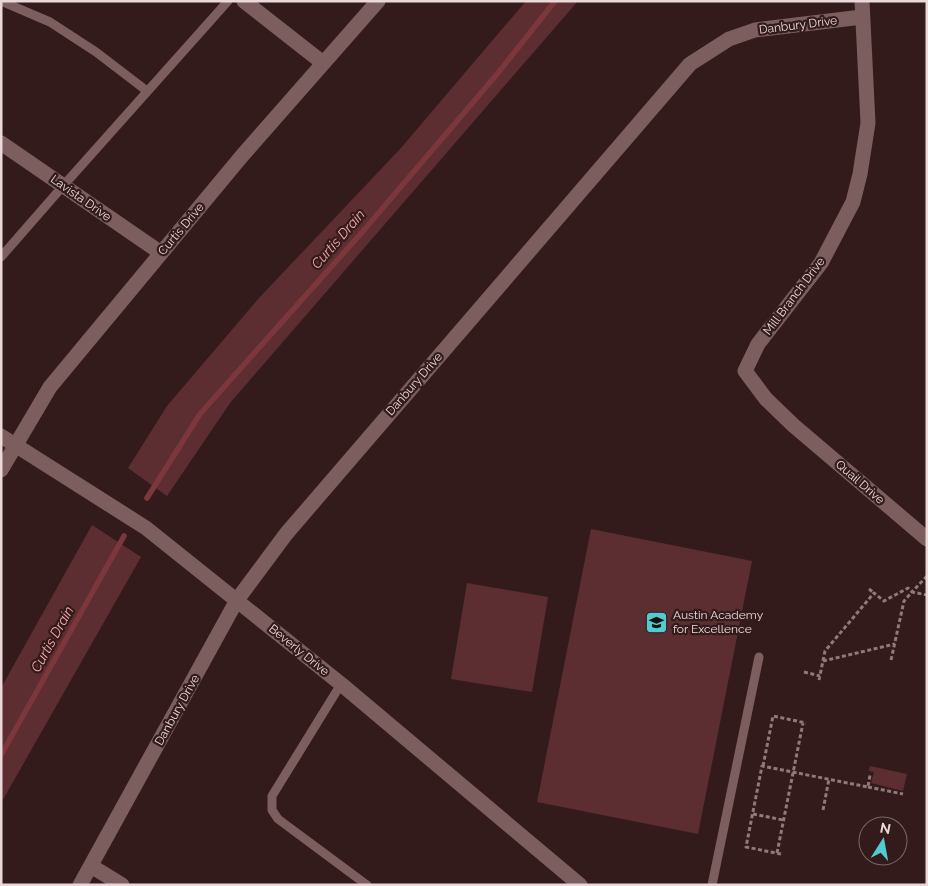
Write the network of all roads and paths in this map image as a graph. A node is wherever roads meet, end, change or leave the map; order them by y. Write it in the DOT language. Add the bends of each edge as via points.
graph roads {
  1 [pos="228,1"];
  2 [pos="244,1"];
  3 [pos="378,1"];
  4 [pos="862,1"];
  5 [pos="1,2"];
  6 [pos="862,17"];
  7 [pos="324,63"];
  8 [pos="147,91"];
  9 [pos="1,143"];
  10 [pos="63,186"];
  11 [pos="161,253"];
  12 [pos="1,257"];
  13 [pos="793,425"];
  14 [pos="1,436"];
  15 [pos="16,444"];
  16 [pos="1,470"];
  17 [pos="927,539"];
  18 [pos="927,576"];
  19 [pos="869,589"];
  20 [pos="912,592"];
  21 [pos="874,593"];
  22 [pos="927,595"];
  23 [pos="237,600"];
  24 [pos="894,644"];
  25 [pos="759,657"];
  26 [pos="891,660"];
  27 [pos="823,661"];
  28 [pos="804,672"];
  29 [pos="820,676"];
  30 [pos="819,680"];
  31 [pos="341,684"];
  32 [pos="762,766"];
  33 [pos="793,772"];
  34 [pos="868,775"];
  35 [pos="829,779"];
  36 [pos="868,787"];
  37 [pos="903,794"];
  38 [pos="823,810"];
  39 [pos="753,814"];
  40 [pos="784,820"];
  41 [pos="91,866"];
  42 [pos="80,885"];
  43 [pos="122,885"];
  44 [pos="367,885"];
  45 [pos="580,885"];
  46 [pos="712,885"];
  1 -- 8 [label="lane"];
  2 -- 7 [label="street"];
  3 -- 7 [label="street, Curtis Drive"];
  4 -- 6 [label="street, Mill Branch Drive"];
  5 -- 8 [label="lane" via="50,22"];
  6 -- 13 [label="street, Mill Branch Drive" via="868,123 852,202 821,263 758,344 745,372 766,399"];
  6 -- 23 [label="street, Danbury Drive" via="754,30 728,39 690,64 286,534"];
  7 -- 11 [label="street, Curtis Drive"];
  8 -- 10 [label="lane"];
  9 -- 10 [label="street, Lavista Drive"];
  10 -- 11 [label="street, Lavista Drive"];
  10 -- 12 [label="lane"];
  11 -- 15 [label="street, Curtis Drive" via="50,387"];
  13 -- 17 [label="street, Quail Drive"];
  14 -- 15 [label="street, Beverly Drive"];
  15 -- 16 [label="street, Curtis Drive"];
  15 -- 23 [label="street, Beverly Drive" via="146,528"];
  18 -- 20 [label="path"];
  19 -- 21 [label="path"];
  20 -- 21 [label="path" via="908,588 884,601"];
  20 -- 22 [label="path"];
  20 -- 24 [label="path" via="904,601"];
  21 -- 27 [label="path" via="825,651"];
  23 -- 31 [label="street, Beverly Drive"];
  23 -- 41 [label="street, Danbury Drive"];
  24 -- 26 [label="path"];
  24 -- 27 [label="path"];
  25 -- 46 [label="lane"];
  27 -- 29 [label="path"];
  28 -- 29 [label="path"];
  29 -- 30 [label="path"];
  31 -- 44 [label="lane" via="272,796 272,810 278,819"];
  31 -- 45 [label="street, Beverly Drive"];
  32 -- 33 [label="path"];
  32 -- 33 [label="path" via="773,716 804,723"];
  32 -- 39 [label="path"];
  33 -- 35 [label="path"];
  33 -- 40 [label="path"];
  34 -- 36 [label="path"];
  35 -- 36 [label="path"];
  35 -- 38 [label="path"];
  36 -- 37 [label="path"];
  39 -- 40 [label="path"];
  39 -- 40 [label="path" via="746,847 779,853"];
  41 -- 42 [label="street, Danbury Drive"];
  41 -- 43 [label="street"];
}
